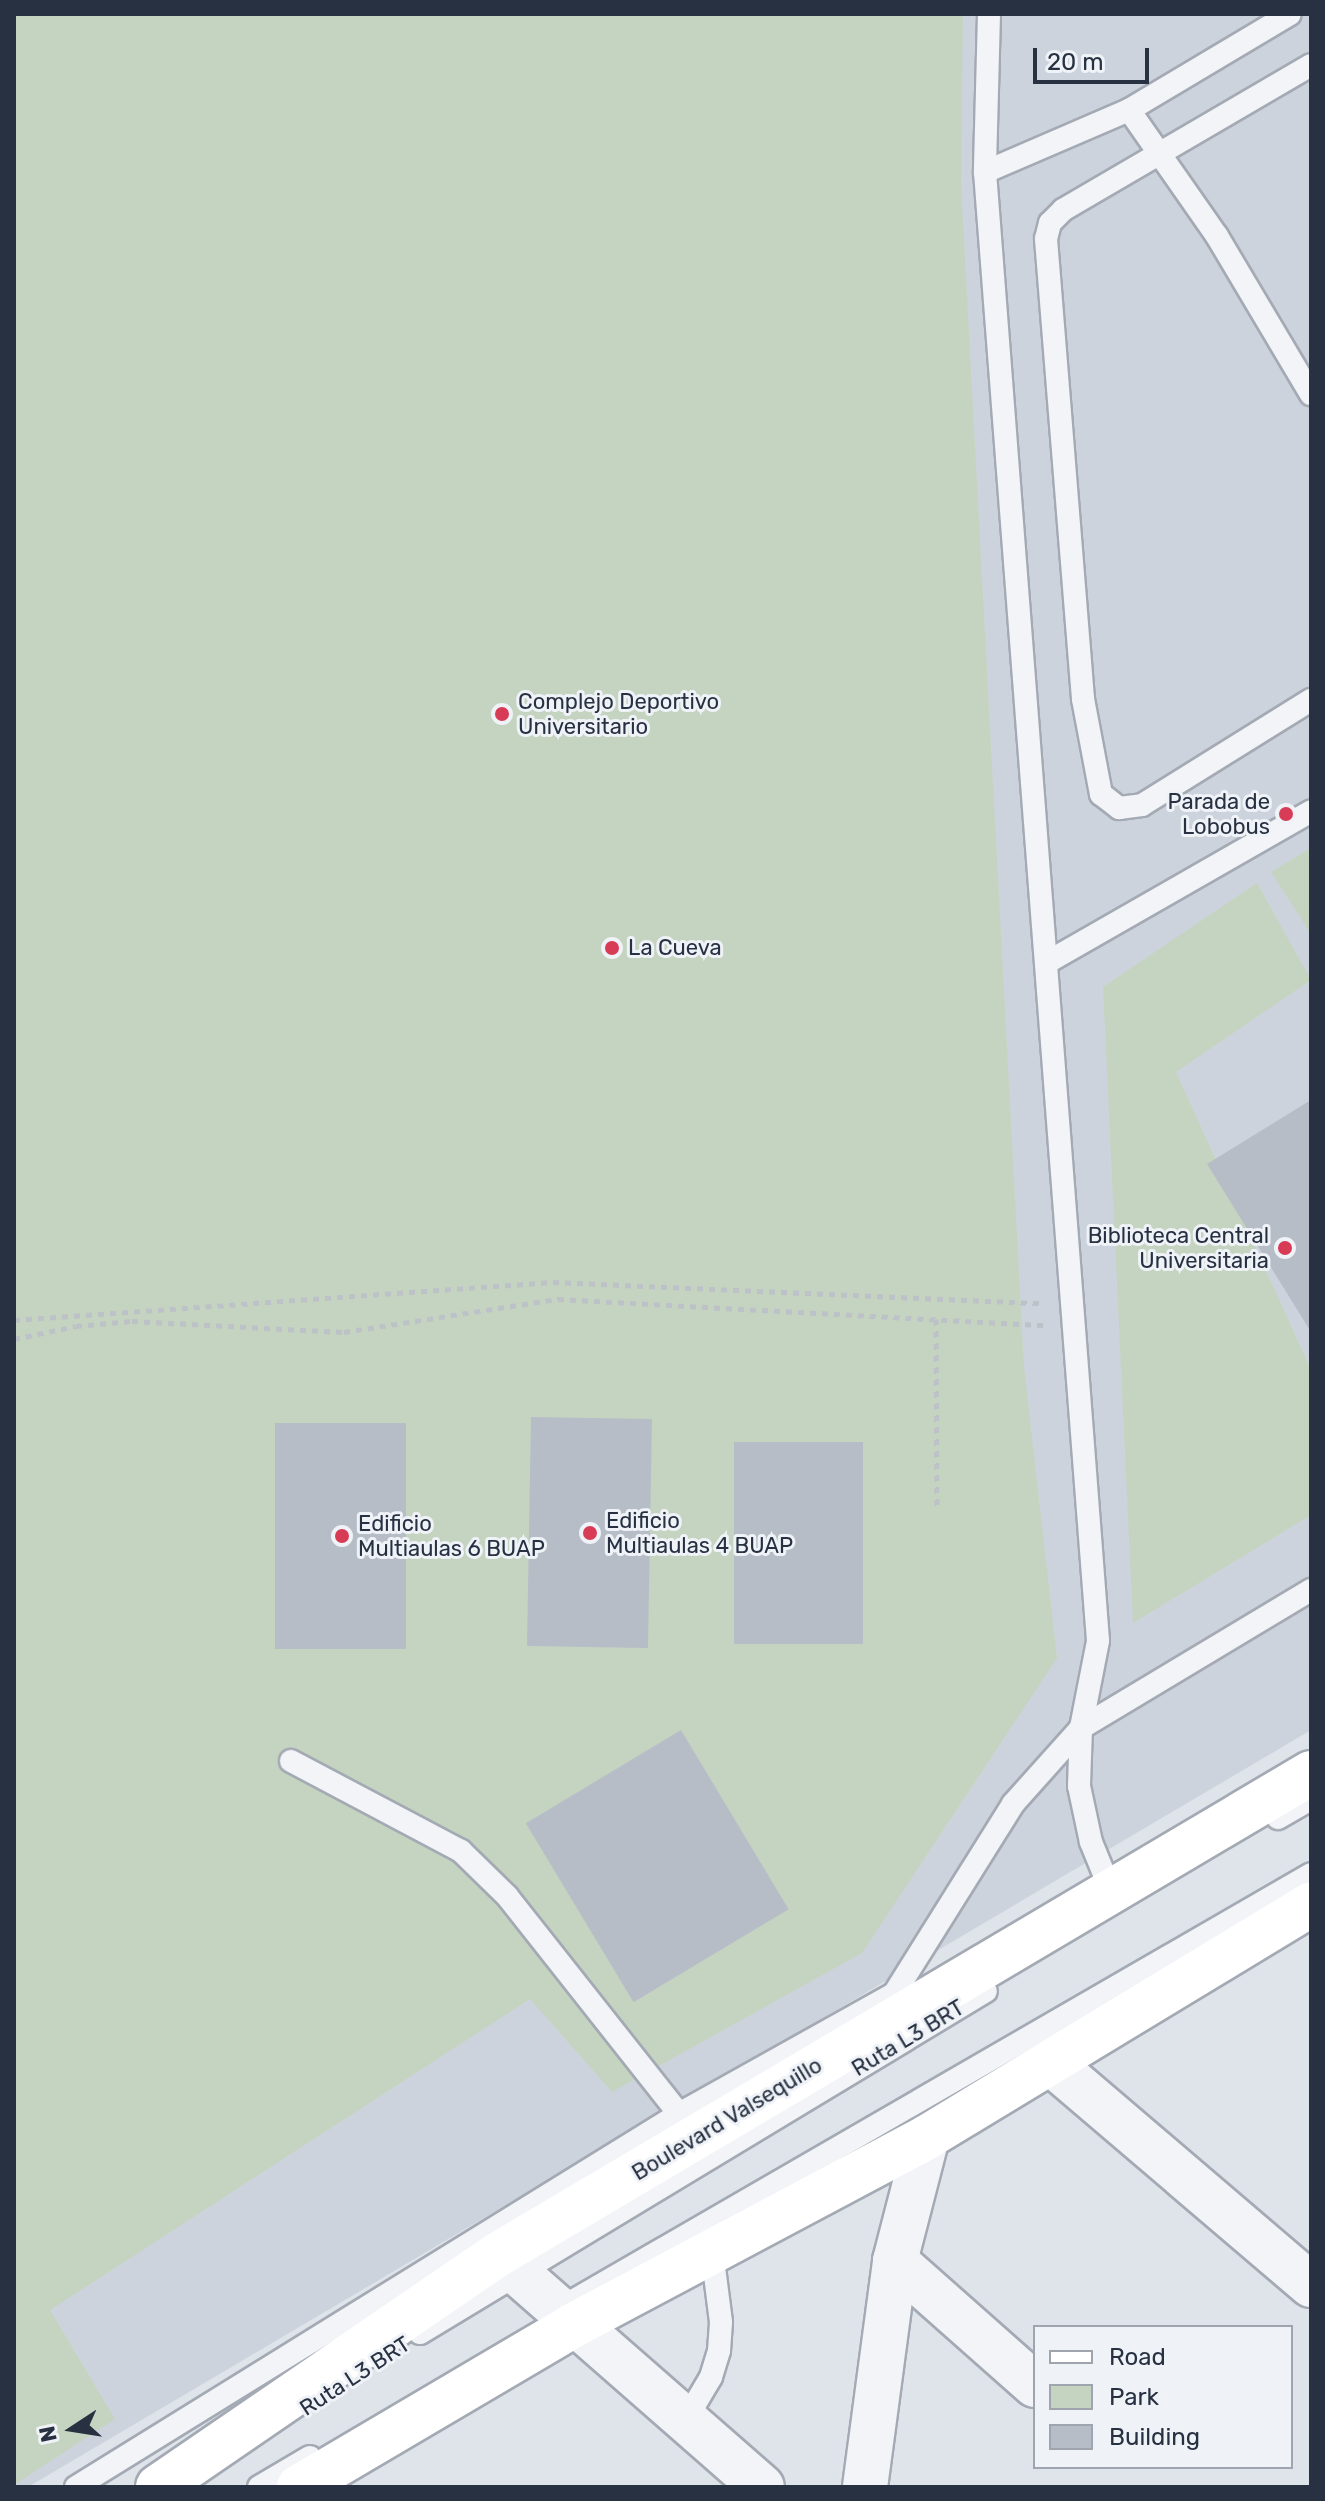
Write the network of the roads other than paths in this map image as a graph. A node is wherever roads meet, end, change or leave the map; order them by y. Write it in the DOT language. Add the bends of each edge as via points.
graph roads {
  1 [pos="989,14"];
  2 [pos="1290,14"];
  3 [pos="1311,65"];
  4 [pos="1129,110"];
  5 [pos="1163,154"];
  6 [pos="985,172"];
  7 [pos="1311,394"];
  8 [pos="1311,700"];
  9 [pos="1311,811"];
  10 [pos="1046,963"];
  11 [pos="1311,1590"];
  12 [pos="1081,1728"];
  13 [pos="291,1761"];
  14 [pos="1311,1773"];
  15 [pos="1311,1799"];
  16 [pos="1311,1874"];
  17 [pos="1111,1891"];
  18 [pos="1311,1904"];
  19 [pos="1051,2063"];
  20 [pos="679,2114"];
  21 [pos="927,2137"];
  22 [pos="712,2252"];
  23 [pos="895,2261"];
  24 [pos="506,2264"];
  25 [pos="1311,2285"];
  26 [pos="564,2318"];
  27 [pos="1033,2383"];
  28 [pos="685,2421"];
  29 [pos="76,2487"];
  30 [pos="158,2487"];
  31 [pos="183,2487"];
  32 [pos="259,2487"];
  33 [pos="299,2487"];
  34 [pos="762,2487"];
  35 [pos="865,2487"];
  1 -- 6 [label="lane"];
  2 -- 4 [label="lane"];
  3 -- 5 [label="lane"];
  4 -- 5 [label="lane"];
  4 -- 6 [label="lane"];
  5 -- 7 [label="lane"];
  5 -- 8 [label="lane" via="1063,210 1050,223 1046,239 1081,683 1101,794 1119,808 1142,805"];
  6 -- 10 [label="lane"];
  9 -- 10 [label="lane"];
  10 -- 12 [label="lane" via="1098,1641"];
  11 -- 12 [label="lane"];
  12 -- 17 [label="lane" via="1079,1786 1091,1842"];
  12 -- 20 [label="lane" via="1013,1804 894,1994"];
  13 -- 20 [label="lane" via="461,1851 507,1896"];
  14 -- 17 [label="main road, Boulevard Valsequillo"];
  15 -- 24 [label="lane, Ruta L3 BRT"];
  16 -- 26 [label="lane"];
  17 -- 24 [label="main road, Boulevard Valsequillo"];
  18 -- 19 [label="main road"];
  19 -- 21 [label="main road"];
  19 -- 25 [label="street"];
  20 -- 29 [label="lane"];
  21 -- 22 [label="main road"];
  21 -- 23 [label="street"];
  22 -- 26 [label="main road"];
  22 -- 28 [label="lane" via="721,2322 719,2351 711,2377"];
  23 -- 27 [label="street"];
  23 -- 35 [label="street"];
  24 -- 26 [label="street"];
  24 -- 30 [label="main road, Boulevard Valsequillo"];
  24 -- 31 [label="lane, Ruta L3 BRT"];
  26 -- 28 [label="street"];
  26 -- 32 [label="lane"];
  26 -- 33 [label="main road"];
  28 -- 34 [label="street"];
}
